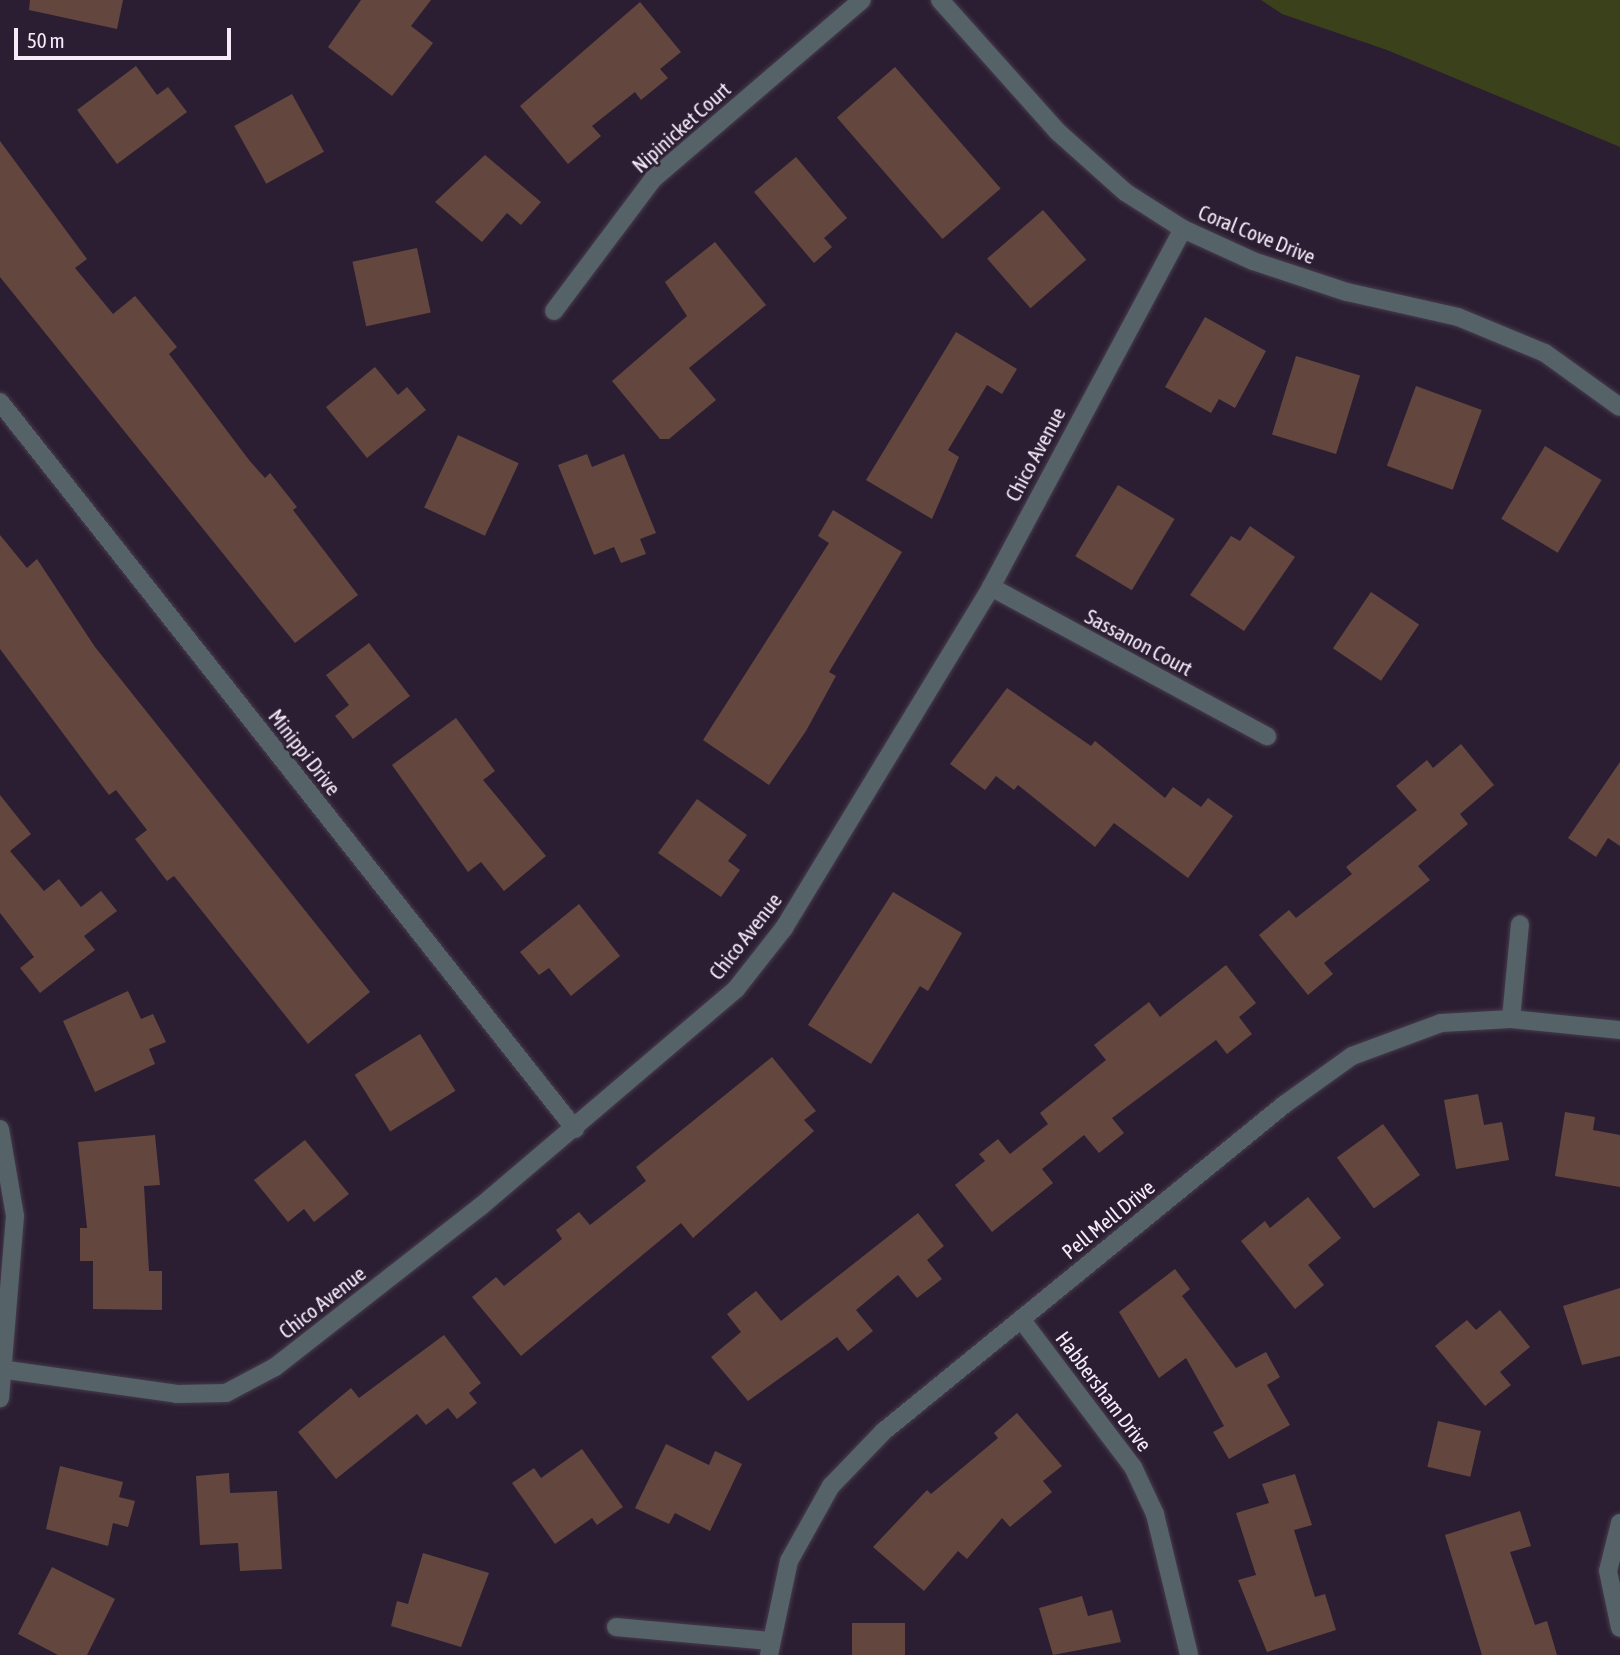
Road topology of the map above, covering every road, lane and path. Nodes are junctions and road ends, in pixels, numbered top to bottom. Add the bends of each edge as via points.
1 (862, 0) edge
2 (940, 0) edge
3 (1183, 229) junction
4 (554, 311) dead end
5 (0, 402) edge
6 (1620, 407) edge
7 (991, 587) junction
8 (1267, 736) dead end
9 (1520, 924) dead end
10 (1511, 1019) junction
11 (1620, 1030) edge
12 (0, 1129) edge
13 (575, 1129) junction
14 (1021, 1319) junction
15 (7, 1370) junction
16 (0, 1398) edge
17 (1620, 1523) edge
18 (616, 1627) dead end
19 (1620, 1628) edge
20 (769, 1648) edge
21 (1189, 1655) edge

1 - 4 street, Nipinicket Court via 653,179
2 - 3 street, Coral Cove Drive via 1058,132 1125,192
3 - 6 street, Coral Cove Drive via 1335,289 1495,332 1545,353
3 - 7 street, Chico Avenue
5 - 13 street, Minippi Drive
7 - 8 street, Sassanon Court
7 - 13 street, Chico Avenue via 784,928 736,989
9 - 10 street
10 - 11 street, Pell Mell Drive
10 - 14 street, Pell Mell Drive via 1441,1023 1352,1056
12 - 15 street via 15,1216
13 - 15 street, Chico Avenue via 275,1367 226,1392 177,1394
14 - 20 street, Pell Mell Drive via 884,1431 831,1486 789,1561
14 - 21 street, Habbersham Drive via 1133,1467 1155,1514
15 - 16 street
17 - 19 street via 1608,1571
18 - 20 street

